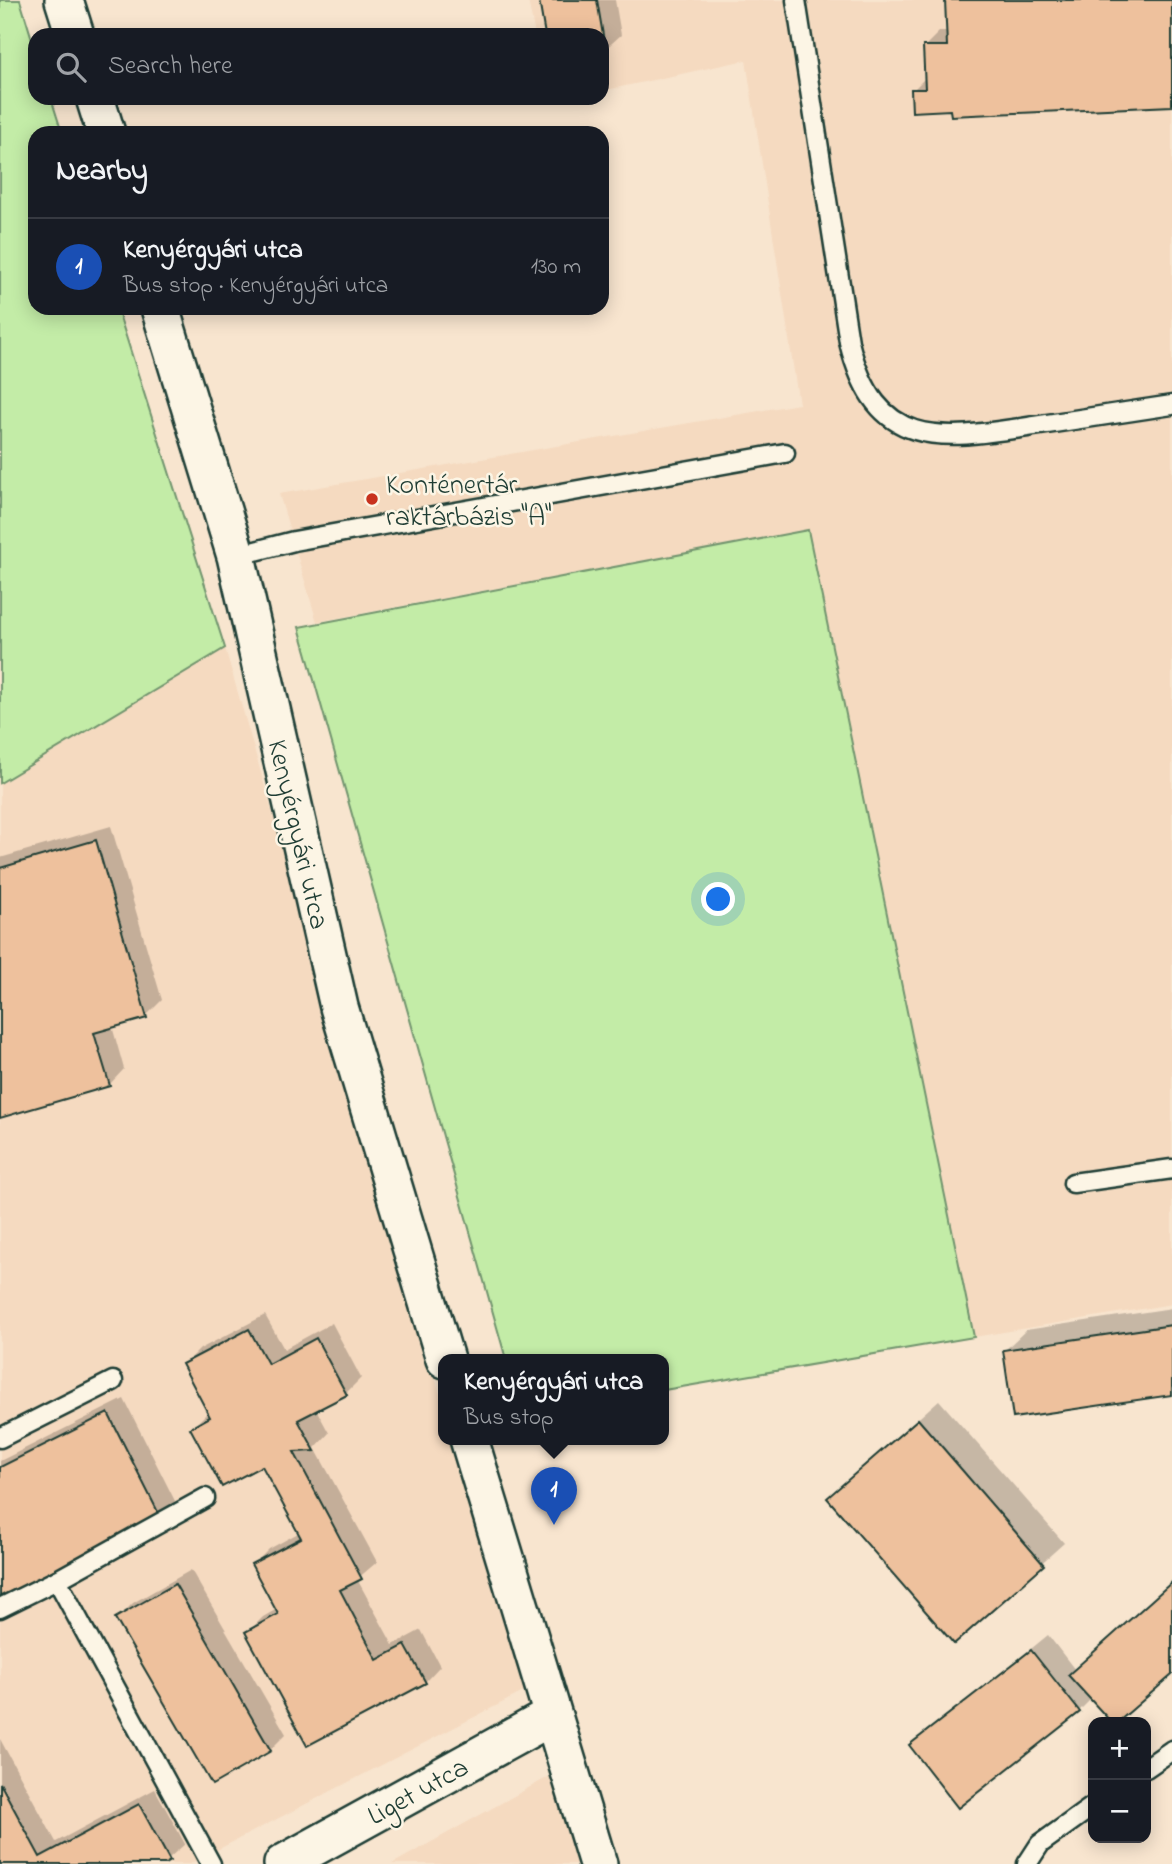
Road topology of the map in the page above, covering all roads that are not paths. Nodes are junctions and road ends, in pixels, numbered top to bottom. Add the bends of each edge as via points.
1 (64, 0) edge
2 (796, 0) edge
3 (73, 28) edge
4 (97, 105) edge
5 (104, 126) edge
6 (162, 315) edge
7 (1172, 405) edge
8 (785, 453) dead end
9 (236, 555) junction
10 (1172, 1169) edge
11 (1073, 1183) dead end
12 (443, 1354) edge
13 (113, 1381) dead end
14 (0, 1438) edge
15 (471, 1445) edge
16 (205, 1498) dead end
17 (57, 1580) junction
18 (0, 1608) edge
19 (552, 1716) junction
20 (1172, 1750) edge
21 (1151, 1765) edge
22 (1088, 1810) edge
23 (211, 1864) edge
24 (283, 1864) edge
25 (598, 1864) edge
26 (1027, 1864) edge

1 - 3 street
2 - 7 lane via 849,342 858,376 871,399 886,415 931,436 968,436
4 - 5 street
6 - 9 street, Kenyérgyári utca
8 - 9 lane
9 - 12 street, Kenyérgyári utca via 339,1007
10 - 11 lane
13 - 14 lane
15 - 19 street
16 - 17 lane
17 - 18 lane
17 - 23 lane
19 - 24 street, Liget utca
19 - 25 street
20 - 21 lane
22 - 26 lane via 1040,1844

